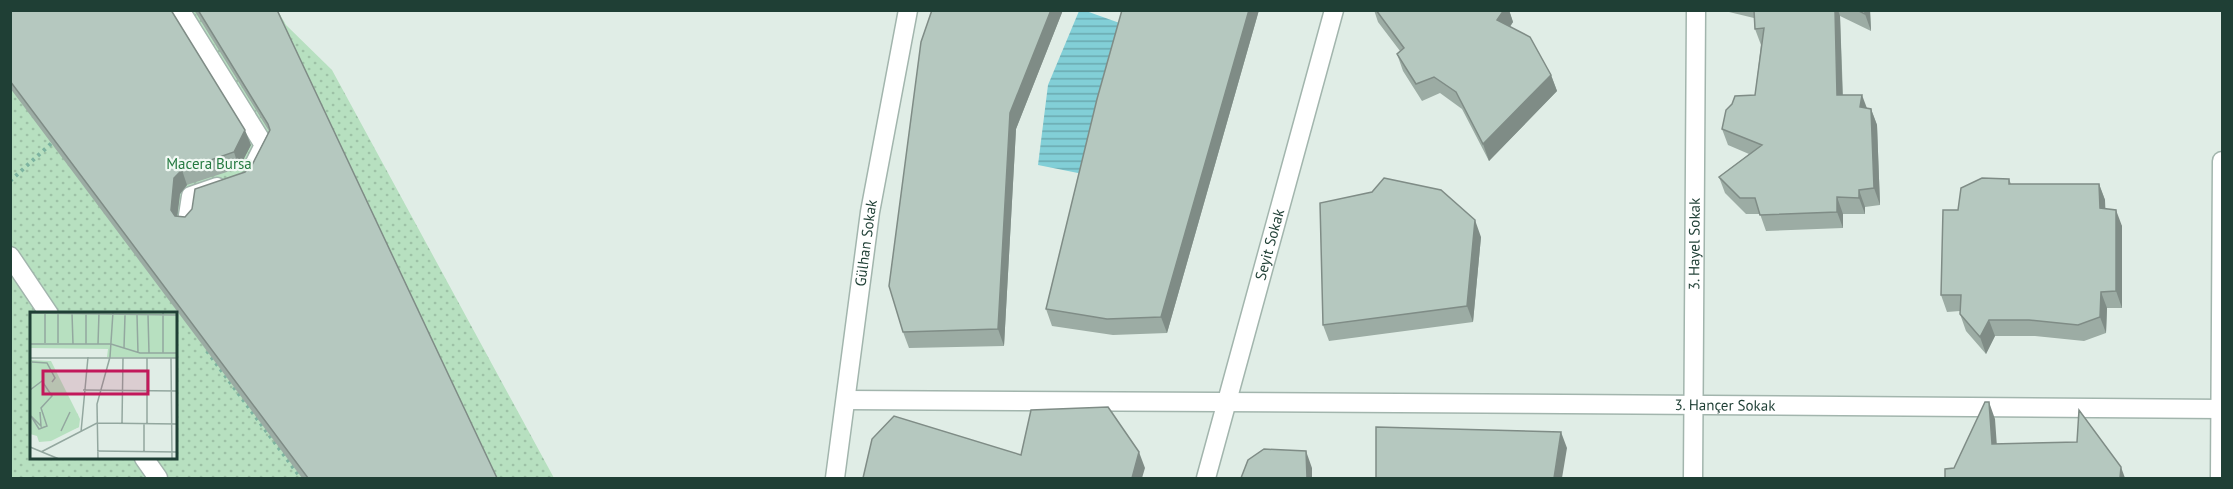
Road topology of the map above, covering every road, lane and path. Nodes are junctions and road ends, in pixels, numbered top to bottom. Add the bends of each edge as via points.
1 (180, 10) edge
2 (908, 10) edge
3 (1334, 10) edge
4 (1696, 10) edge
5 (49, 130) edge
6 (63, 133) edge
7 (56, 139) junction
8 (2223, 161) edge
9 (10, 181) edge
10 (187, 222) edge
11 (10, 256) edge
12 (47, 312) edge
13 (204, 346) edge
14 (846, 400) junction
15 (1226, 400) junction
16 (1693, 406) junction
17 (2222, 409) edge
18 (145, 459) edge
19 (158, 478) edge
20 (301, 478) edge
21 (835, 478) edge
22 (1206, 478) edge
23 (1693, 478) edge
24 (2220, 478) edge

1 - 10 street via 264,146 242,179 191,196
2 - 14 street, Gülhan Sokak via 870,212
3 - 15 street, Seyit Sokak
4 - 16 street, 3. Hayel Sokak
5 - 7 path
6 - 7 path
7 - 9 path
8 - 17 street
11 - 12 street
13 - 20 path
14 - 15 street, 3. Hançer Sokak
14 - 21 street, Gülhan Sokak
15 - 16 street, 3. Hançer Sokak
15 - 22 street, Seyit Sokak
16 - 17 street, 3. Hançer Sokak
16 - 23 street, 3. Hayel Sokak
17 - 24 street
18 - 19 street

